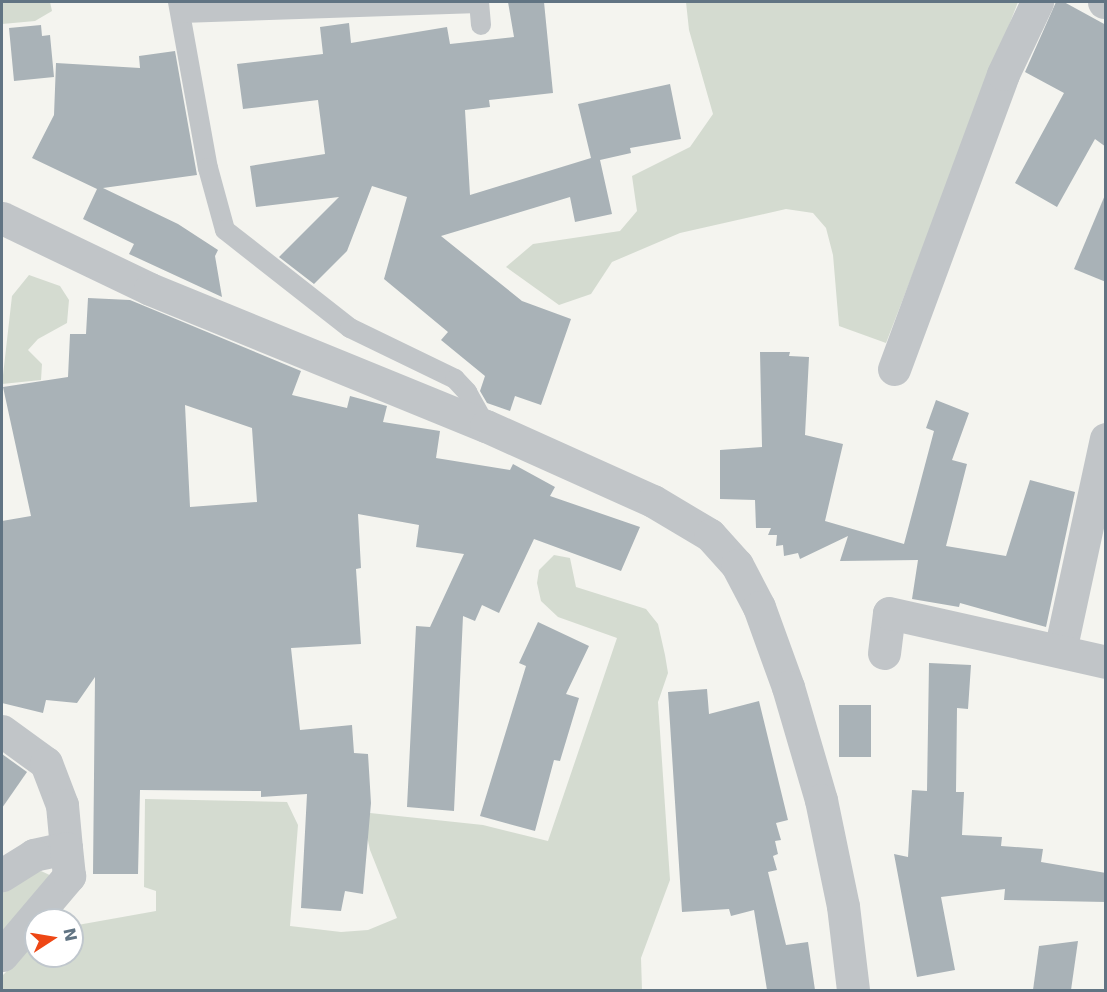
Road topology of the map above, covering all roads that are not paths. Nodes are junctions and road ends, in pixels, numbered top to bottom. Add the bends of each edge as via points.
1 (479, 2) edge
2 (1037, 2) edge
3 (180, 7) edge
4 (481, 25) dead end
5 (2, 218) edge
6 (894, 369) dead end
7 (486, 426) junction
8 (1106, 439) edge
9 (1060, 651) junction
10 (884, 653) dead end
11 (1106, 662) edge
12 (2, 731) edge
13 (66, 848) junction
14 (2, 875) edge
15 (2, 956) edge
16 (853, 990) edge

1 - 3 lane
1 - 4 lane
2 - 6 street via 1003,74
3 - 7 lane via 208,168 225,230 350,328 455,379
5 - 7 street via 150,289
7 - 16 street via 653,501 710,535 737,565 759,607 788,687 821,800 843,906
8 - 9 street
9 - 10 street via 889,613
9 - 11 street
12 - 13 street via 46,763 62,805
13 - 14 street via 34,855
13 - 15 street via 69,876

